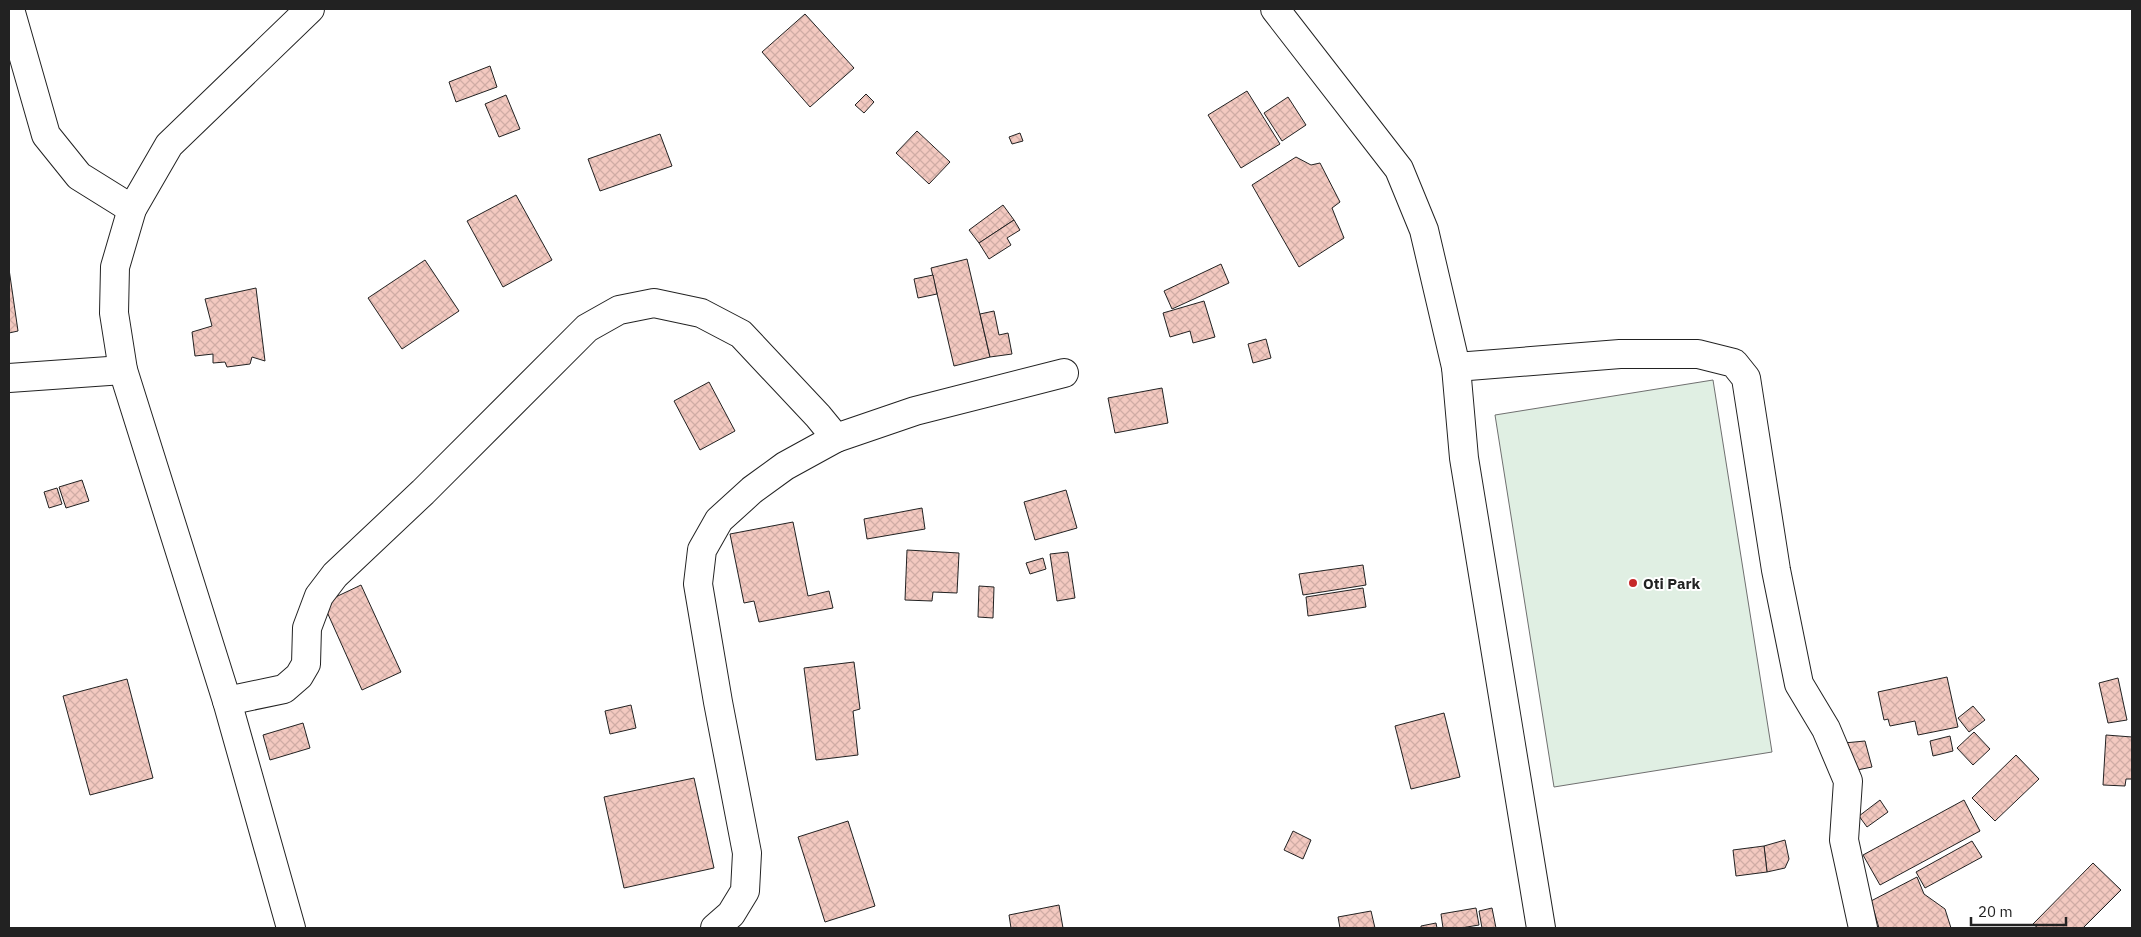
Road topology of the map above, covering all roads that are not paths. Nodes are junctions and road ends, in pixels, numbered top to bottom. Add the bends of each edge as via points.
1 (10, 9) edge
2 (310, 9) edge
3 (1275, 9) edge
4 (132, 209) junction
5 (1456, 367) junction
6 (123, 370) junction
7 (1064, 373) dead end
8 (9, 378) edge
9 (836, 438) junction
10 (227, 701) junction
11 (291, 928) edge
12 (715, 928) edge
13 (1541, 928) edge
14 (1863, 928) edge

1 - 4 street via 46,135 78,176
2 - 4 street via 169,145
3 - 5 street via 1399,169 1424,230
4 - 6 street via 115,267 114,313
5 - 13 street via 1464,458
5 - 14 street via 1620,354 1698,354 1734,363 1746,378 1776,570 1800,684 1826,729 1848,781 1844,840
6 - 8 street
6 - 10 street
7 - 9 street via 915,411
9 - 10 street via 741,334 701,312 654,303 620,310 587,328 335,575 319,596 307,628 306,664 299,676 284,689
9 - 12 street via 785,466 752,490 718,520 702,550 698,584 747,853 744,891 731,914
10 - 11 street

